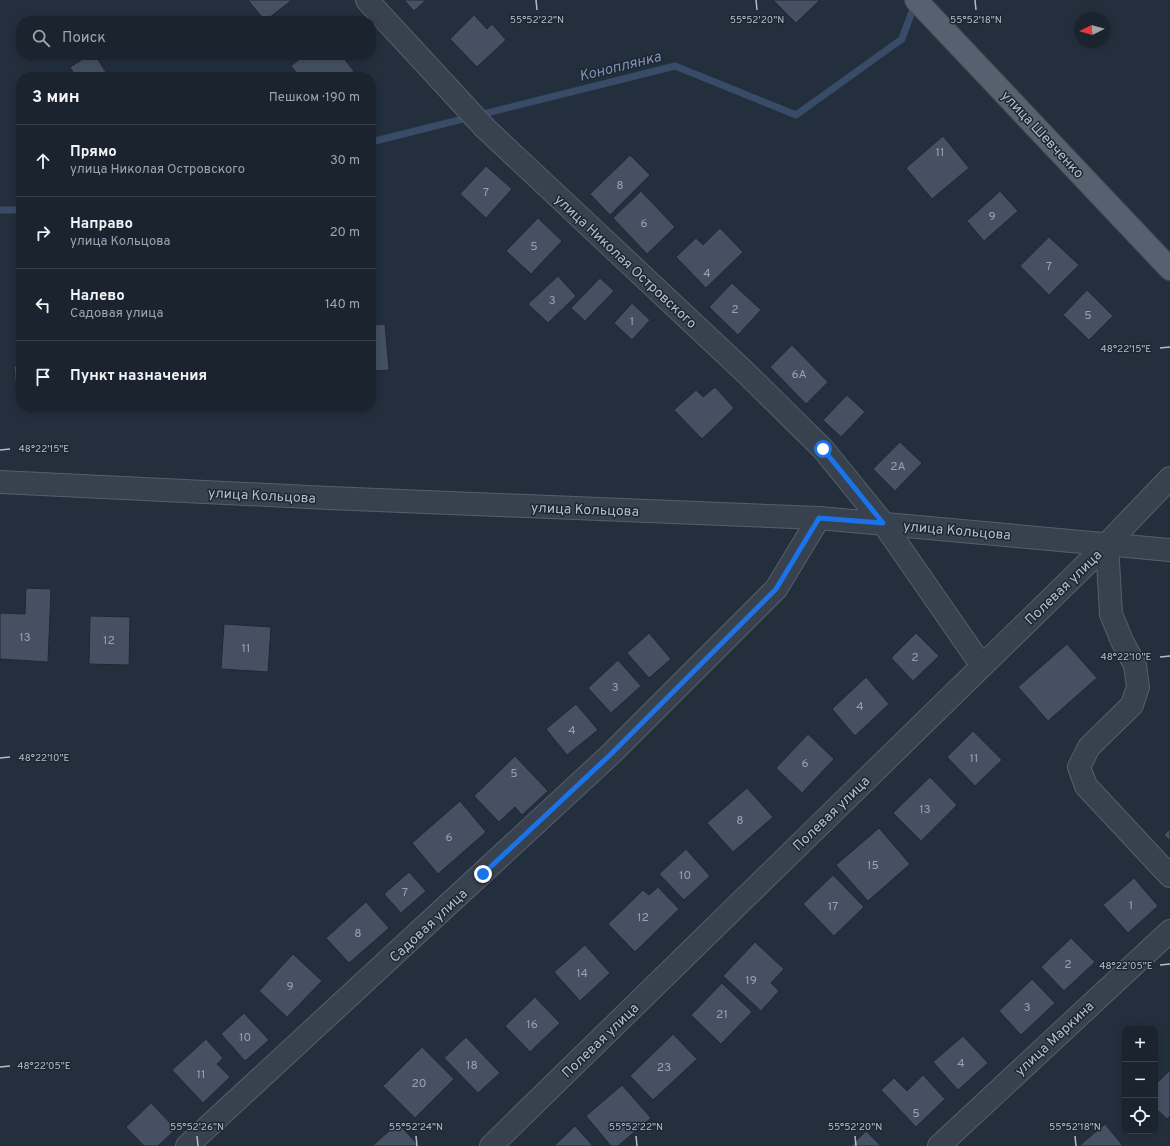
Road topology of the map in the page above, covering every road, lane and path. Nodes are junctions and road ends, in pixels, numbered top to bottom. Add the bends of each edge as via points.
1 (367, 0) edge
2 (916, 0) edge
3 (1170, 269) edge
4 (1170, 478) edge
5 (0, 482) edge
6 (819, 518) junction
7 (883, 523) junction
8 (1107, 544) junction
9 (1170, 550) edge
10 (982, 666) junction
11 (1170, 876) edge
12 (1170, 930) edge
13 (187, 1146) edge
14 (491, 1146) edge
15 (939, 1146) edge

1 - 7 street, улица Николая Островского via 486,128 823,449
2 - 3 main road, улица Шевченко
4 - 8 street, Полевая улица
5 - 6 street, улица Кольцова
6 - 7 street, улица Кольцова
6 - 13 street, Садовая улица via 776,589 611,754
7 - 8 street, улица Кольцова
7 - 10 street, улица Николая Островского
8 - 9 street, улица Кольцова
8 - 10 street, Полевая улица
8 - 11 street via 1112,614 1134,665 1138,687 1132,705 1089,748 1079,767 1086,786
10 - 14 street, Полевая улица
12 - 15 street, улица Маркина

